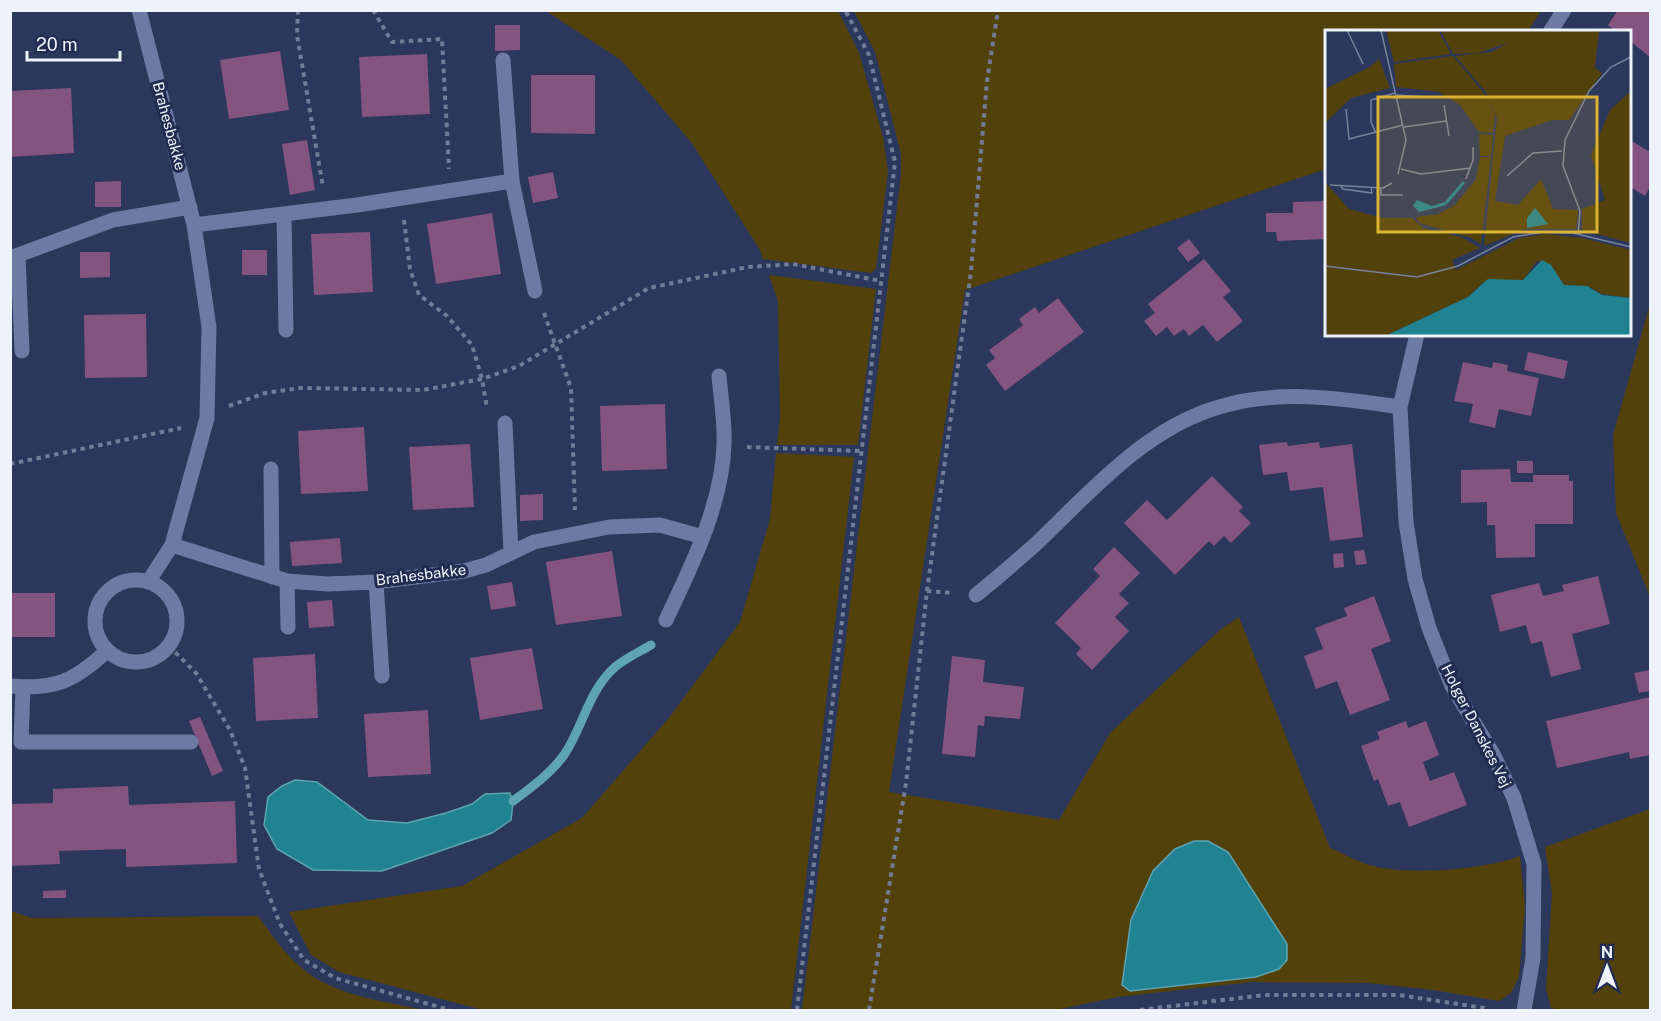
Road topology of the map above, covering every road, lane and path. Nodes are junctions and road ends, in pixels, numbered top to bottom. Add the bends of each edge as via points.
1 (139, 10) edge
2 (298, 10) edge
3 (373, 10) edge
4 (845, 10) edge
5 (998, 10) edge
6 (1564, 10) edge
7 (1551, 30) edge
8 (503, 60) dead end
9 (512, 181) junction
10 (450, 190) junction
11 (401, 199) junction
12 (190, 207) junction
13 (327, 209) junction
14 (284, 214) junction
15 (194, 225) junction
16 (14, 257) edge
17 (880, 281) junction
18 (535, 291) joint
19 (286, 330) dead end
20 (1418, 336) edge
21 (556, 343) junction
22 (22, 351) dead end
23 (719, 376) dead end
24 (482, 380) junction
25 (1400, 407) junction
26 (207, 418) junction
27 (505, 423) joint
28 (724, 446) junction
29 (860, 451) junction
30 (10, 464) edge
31 (271, 469) dead end
32 (576, 532) junction
33 (703, 537) junction
34 (172, 545) junction
35 (511, 553) junction
36 (279, 579) junction
37 (148, 582) junction
38 (376, 582) junction
39 (976, 595) dead end
40 (666, 620) dead end
41 (288, 627) dead end
42 (169, 646) junction
43 (107, 651) junction
44 (382, 676) dead end
45 (16, 686) edge
46 (190, 742) dead end
47 (450, 1011) edge
48 (797, 1011) edge
49 (869, 1011) edge
50 (1140, 1011) edge
51 (1488, 1011) edge
52 (1524, 1011) edge

1 - 12 street, Brahesbakke
2 - 13 path via 297,34
3 - 10 path via 392,42 442,39
4 - 17 path via 870,55 895,162
5 - 49 path via 987,81 971,271 927,591 906,783
6 - 7 street
8 - 9 street
9 - 10 street
9 - 18 street
10 - 11 street
11 - 13 street
11 - 24 path via 410,269 419,295 447,316 472,345
12 - 15 street, Brahesbakke
12 - 16 street via 113,220
13 - 14 street
14 - 15 street
14 - 19 street
15 - 26 street, Brahesbakke via 209,327
16 - 22 street
17 - 21 path via 793,264 748,267 649,288
17 - 29 path
18 - 21 path
20 - 25 street, Holger Danskes Vej
21 - 24 path via 519,366
21 - 32 path via 571,388
23 - 28 street
24 - 26 path via 423,390 302,388 265,393
24 - 27 path via 489,420
25 - 39 street via 1305,396 1269,398 1219,407 1176,425 1141,448
25 - 52 street, Holger Danskes Vej via 1406,522 1415,579 1429,628 1452,686 1514,798 1534,864 1533,958
26 - 30 path via 181,428
26 - 34 street, Brahesbakke
27 - 35 street
28 - 29 path
28 - 33 street via 720,479
29 - 48 path
31 - 36 street
32 - 33 street, Brahesbakke via 660,525
32 - 35 street, Brahesbakke via 534,542
33 - 40 street
34 - 36 street, Brahesbakke
34 - 37 street, Brahesbakke
35 - 38 street, Brahesbakke via 464,571
36 - 38 street, Brahesbakke via 328,584
36 - 41 street
37 - 42 street via 172,602 177,617 176,632
37 - 43 street via 133,580 118,585 105,594 97,607 95,622
38 - 44 street
42 - 43 street via 146,661 132,662
42 - 47 path via 196,673 230,729 245,768 259,869 280,924 304,960 335,978
43 - 45 street via 85,672 63,682 40,687
45 - 46 street via 21,742
50 - 51 path via 1264,995 1399,995

